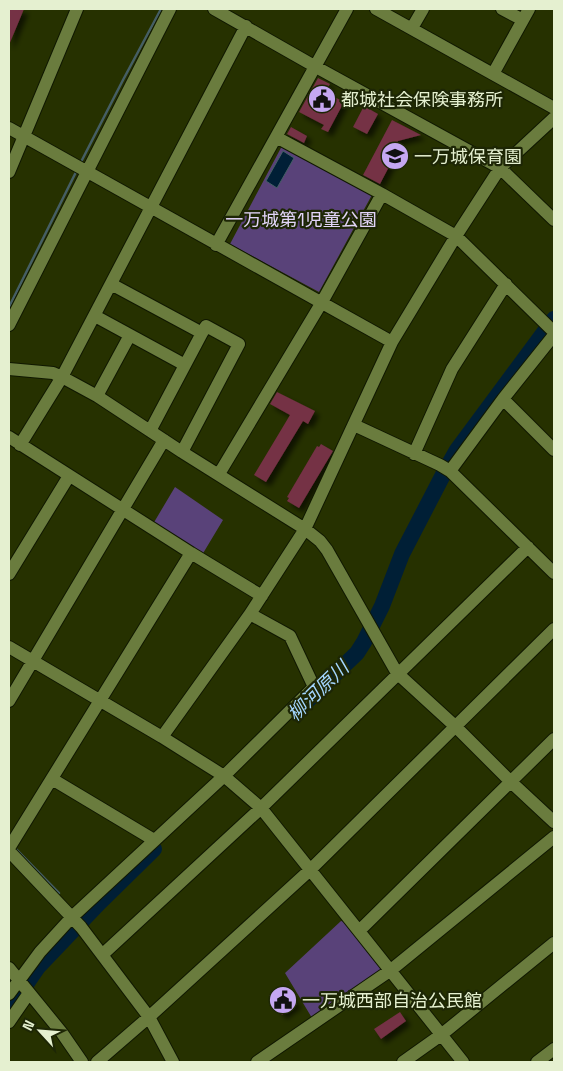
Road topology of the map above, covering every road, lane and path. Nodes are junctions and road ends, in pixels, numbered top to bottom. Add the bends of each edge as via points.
1 (78, 9) edge
2 (170, 9) edge
3 (214, 9) edge
4 (347, 9) edge
5 (376, 9) edge
6 (423, 9) edge
7 (502, 9) edge
8 (526, 14) edge
9 (246, 26) junction
10 (412, 28) junction
11 (316, 67) junction
12 (493, 74) junction
13 (554, 108) edge
14 (554, 118) edge
15 (9, 128) edge
16 (24, 137) junction
17 (276, 137) junction
18 (500, 168) junction
19 (9, 172) edge
20 (87, 172) junction
21 (382, 194) junction
22 (151, 206) junction
23 (554, 220) edge
24 (456, 236) junction
25 (216, 244) junction
26 (111, 284) junction
27 (506, 284) junction
28 (322, 302) junction
29 (95, 316) junction
30 (9, 325) edge
31 (202, 333) junction
32 (554, 334) edge
33 (130, 335) junction
34 (392, 342) junction
35 (185, 365) junction
36 (9, 370) edge
37 (62, 377) junction
38 (97, 396) junction
39 (503, 399) junction
40 (354, 425) junction
41 (150, 431) junction
42 (9, 437) edge
43 (164, 440) junction
44 (20, 445) junction
45 (554, 450) edge
46 (182, 452) junction
47 (414, 454) junction
48 (445, 468) junction
49 (219, 474) junction
50 (69, 476) junction
51 (123, 510) junction
52 (305, 529) junction
53 (528, 547) junction
54 (191, 553) junction
55 (554, 573) edge
56 (9, 574) edge
57 (262, 596) junction
58 (250, 614) junction
59 (554, 628) edge
60 (9, 647) edge
61 (33, 661) junction
62 (397, 673) junction
63 (9, 701) edge
64 (100, 701) junction
65 (456, 727) junction
66 (162, 738) junction
67 (554, 739) edge
68 (228, 779) junction
69 (52, 780) junction
70 (511, 782) junction
71 (261, 808) junction
72 (554, 822) edge
73 (554, 837) edge
74 (154, 840) junction
75 (10, 847) edge
76 (310, 870) junction
77 (72, 917) junction
78 (359, 931) junction
79 (554, 943) edge
80 (102, 955) junction
81 (9, 968) edge
82 (391, 970) junction
83 (19, 979) junction
84 (29, 993) junction
85 (9, 994) edge
86 (149, 1017) junction
87 (9, 1022) edge
88 (441, 1035) junction
89 (554, 1049) edge
90 (82, 1062) edge
91 (97, 1062) edge
92 (173, 1062) edge
93 (257, 1062) edge
94 (403, 1062) edge
95 (463, 1062) edge
96 (537, 1062) edge

1 - 16 street
2 - 20 street
3 - 9 street
4 - 11 street
5 - 10 street
6 - 10 street
7 - 8 street
8 - 12 street
9 - 11 street
9 - 22 street
10 - 12 street
11 - 17 street
11 - 18 street
12 - 13 street
14 - 18 street
15 - 16 street
16 - 19 street
16 - 20 street
17 - 21 street
17 - 25 street
18 - 23 street
18 - 24 street
20 - 22 street
20 - 30 street
21 - 24 street
21 - 28 street
22 - 25 street
22 - 26 street
24 - 27 street
24 - 34 street
25 - 28 street
26 - 29 street
26 - 31 street
27 - 32 street
27 - 47 street via 452,369
28 - 34 street
28 - 49 street
29 - 33 street
29 - 37 street
31 - 35 street
31 - 46 street via 206,326 240,344
32 - 39 street
33 - 35 street
33 - 38 street
34 - 40 street
35 - 41 street
36 - 37 street via 53,373
37 - 38 street
37 - 44 street
38 - 41 street
39 - 45 street
39 - 48 street
40 - 47 street
40 - 52 street
41 - 43 street
42 - 44 street
43 - 46 street
43 - 51 street
44 - 50 street
46 - 49 street
47 - 48 street
48 - 53 street
49 - 52 street
50 - 51 street
50 - 56 street
51 - 54 street
51 - 61 street
52 - 57 street
52 - 62 street via 327,550
53 - 55 street
53 - 62 street
54 - 57 street
54 - 64 street
57 - 58 street
58 - 66 street
58 - 68 street via 290,636 314,687
59 - 65 street
60 - 61 street
61 - 63 street
61 - 64 street
62 - 65 street
62 - 71 street
64 - 66 street
64 - 69 street
65 - 70 street
65 - 76 street
66 - 68 street
67 - 70 street
68 - 71 street
68 - 74 street
69 - 74 street
69 - 75 street
70 - 72 street
70 - 78 street
71 - 76 street
71 - 80 street
73 - 82 street
74 - 77 street
75 - 77 street
76 - 78 street
76 - 86 street
77 - 80 street
77 - 83 street
78 - 82 street
79 - 88 street
80 - 86 street
81 - 83 street
82 - 88 street
82 - 93 street
83 - 84 street
83 - 85 street
84 - 87 street
84 - 90 street
86 - 91 street
86 - 92 street
88 - 94 street
88 - 95 street
89 - 96 street

